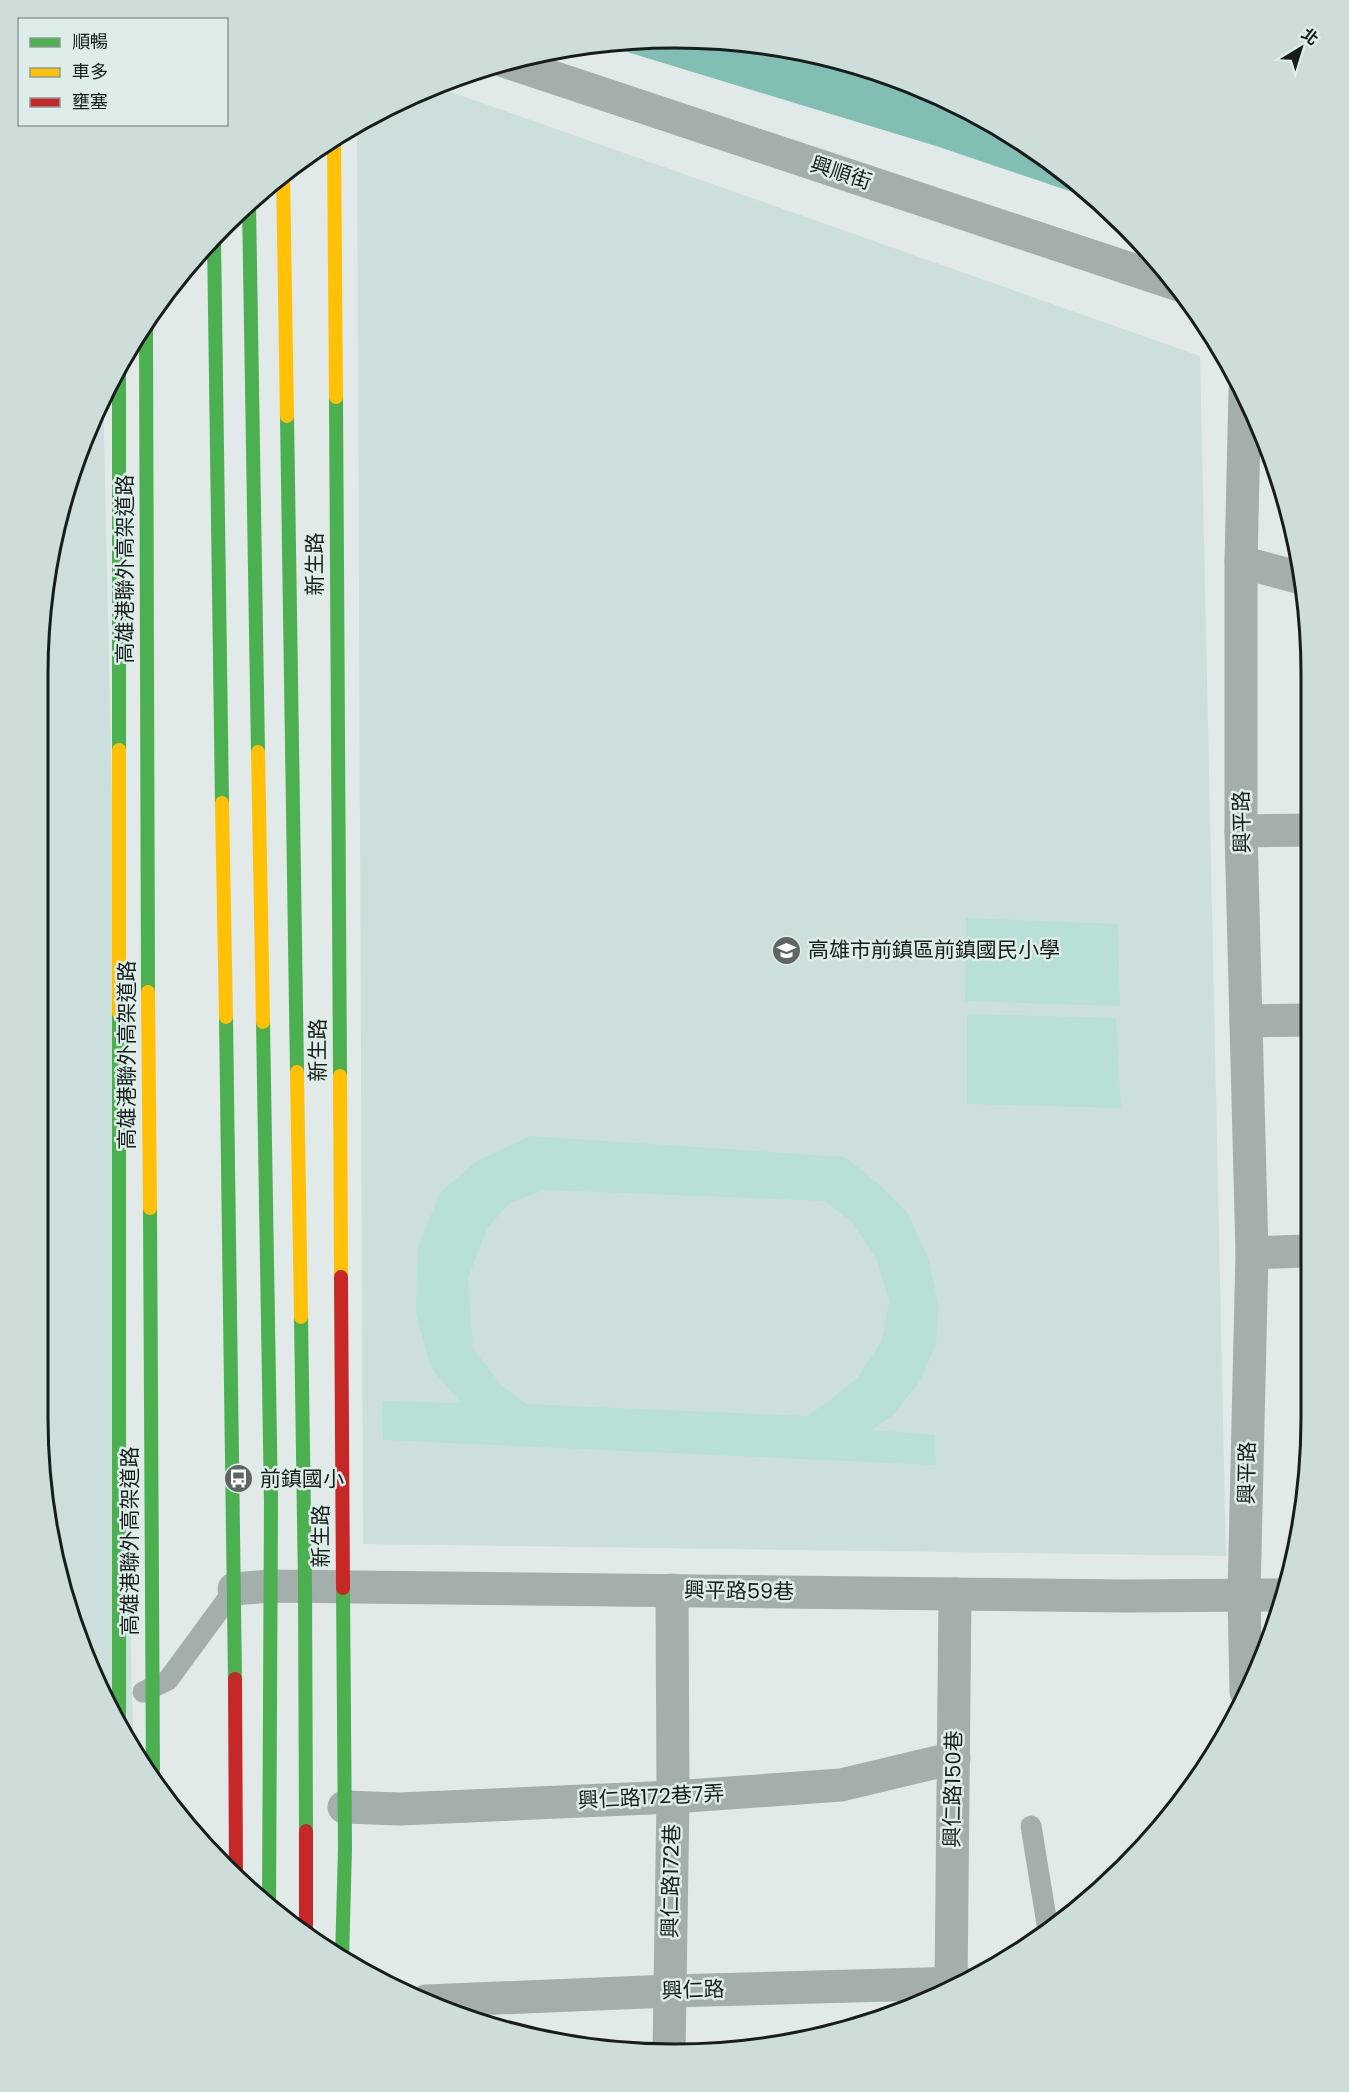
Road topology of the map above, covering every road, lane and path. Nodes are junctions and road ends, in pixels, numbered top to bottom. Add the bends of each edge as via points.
1 (522, 67) edge
2 (334, 149) edge
3 (283, 185) edge
4 (249, 214) edge
5 (214, 249) edge
6 (1161, 279) edge
7 (146, 339) edge
8 (119, 386) edge
9 (1244, 416) edge
10 (1241, 562) junction
11 (1293, 576) edge
12 (1241, 831) junction
13 (1301, 831) edge
14 (1301, 1020) edge
15 (1246, 1021) junction
16 (1301, 1251) edge
17 (1252, 1253) junction
18 (270, 1586) junction
19 (305, 1586) junction
20 (342, 1587) junction
21 (234, 1589) junction
22 (672, 1590) junction
23 (955, 1594) junction
24 (1244, 1594) junction
25 (1275, 1595) edge
26 (1246, 1673) edge
27 (117, 1703) edge
28 (119, 1706) edge
29 (954, 1758) junction
30 (153, 1764) edge
31 (672, 1797) junction
32 (344, 1807) junction
33 (1031, 1826) dead end
34 (236, 1866) edge
35 (269, 1896) edge
36 (1047, 1922) edge
37 (306, 1924) edge
38 (342, 1948) edge
39 (954, 1978) edge
40 (938, 1985) edge
41 (670, 1991) junction
42 (456, 2004) edge
43 (669, 2044) edge

1 - 6 street, 興順街
2 - 20 main road, 新生路
3 - 19 main road, 新生路
4 - 18 main road
5 - 21 main road
7 - 30 main road, 高雄港聯外高架道路, bridge
8 - 28 main road, 高雄港聯外高架道路, bridge
9 - 10 street, 興平路
10 - 11 street
10 - 12 street, 興平路
12 - 13 street
12 - 15 street, 興平路
14 - 15 street
15 - 17 street, 興平路
16 - 17 street
17 - 24 street, 興平路
18 - 19 street, 興平路59巷
18 - 21 street, 興平路59巷
18 - 35 main road
19 - 20 street, 興平路59巷
19 - 37 main road, 新生路
20 - 22 street, 興平路59巷
20 - 32 main road, 新生路
21 - 27 lane via 168,1680
21 - 34 main road
22 - 23 street, 興平路59巷
22 - 31 street, 興仁路172巷
23 - 24 street, 興平路59巷
23 - 29 street, 興仁路150巷
24 - 25 street, 興平路59巷
24 - 26 street, 興平路
29 - 31 street, 興仁路172巷7弄 via 841,1785
29 - 39 street, 興仁路150巷
31 - 32 street, 興仁路172巷7弄 via 400,1809
31 - 41 street, 興仁路172巷
32 - 38 main road, 新生路
33 - 36 lane
40 - 41 street, 興仁路
41 - 42 street, 興仁路
41 - 43 street, 興仁路172巷

